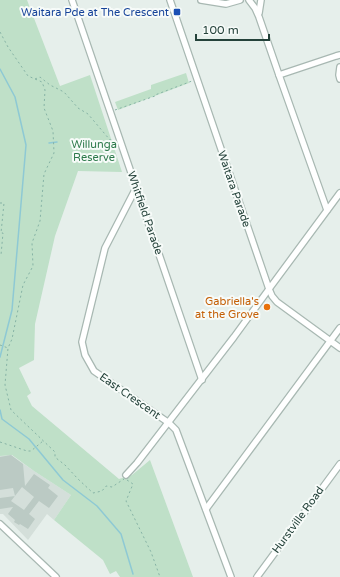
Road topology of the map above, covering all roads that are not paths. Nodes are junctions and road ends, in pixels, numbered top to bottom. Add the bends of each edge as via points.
1 (72, 0) edge
2 (170, 0) edge
3 (201, 0) edge
4 (240, 0) edge
5 (249, 0) edge
6 (261, 0) edge
7 (259, 17) junction
8 (340, 55) edge
9 (340, 66) edge
10 (279, 76) junction
11 (340, 79) edge
12 (136, 188) junction
13 (340, 192) edge
14 (327, 210) junction
15 (269, 289) junction
16 (340, 328) edge
17 (330, 341) junction
18 (340, 348) edge
19 (202, 380) junction
20 (169, 423) junction
21 (340, 464) edge
22 (126, 475) dead end
23 (206, 509) junction
24 (0, 524) edge
25 (56, 577) edge
26 (231, 577) edge
27 (257, 577) edge

1 - 12 street, Whitfield Parade
2 - 15 street, Waitara Parade
3 - 4 street via 226,4
5 - 7 street
6 - 7 street
7 - 10 street
8 - 10 street
9 - 11 street
10 - 14 street
12 - 19 street, Whitfield Parade
12 - 20 street, East Crescent via 105,248 82,342 85,355 94,371
13 - 14 street
14 - 15 street
15 - 17 street, Waitara Parade via 277,302
15 - 19 street
16 - 17 street
17 - 18 street, Waitara Parade
17 - 23 street
19 - 20 street
20 - 22 street
20 - 23 street, East Crescent via 176,430
21 - 27 street, Hurstville Road
23 - 26 street, East Crescent
24 - 25 street

